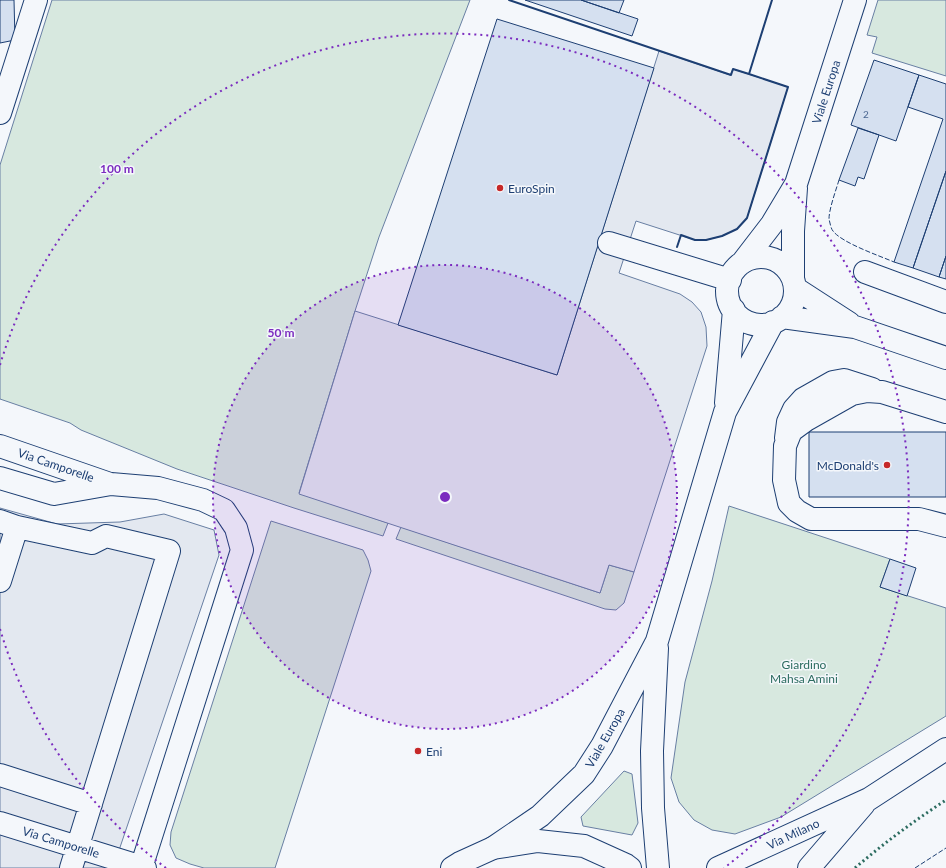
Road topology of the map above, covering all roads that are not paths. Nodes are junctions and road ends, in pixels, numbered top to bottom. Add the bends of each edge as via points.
1 (36, 0) edge
2 (855, 0) edge
3 (0, 113) edge
4 (796, 184) junction
5 (610, 243) dead end
6 (736, 271) junction
7 (865, 272) dead end
8 (794, 283) junction
9 (946, 302) edge
10 (734, 310) junction
11 (778, 320) junction
12 (855, 327) junction
13 (946, 358) edge
14 (725, 412) junction
15 (946, 412) edge
16 (0, 446) edge
17 (0, 478) edge
18 (111, 484) junction
19 (9, 524) edge
20 (946, 526) edge
21 (0, 582) edge
22 (657, 641) junction
23 (946, 749) edge
24 (0, 775) edge
25 (869, 799) junction
26 (91, 804) junction
27 (0, 823) edge
28 (78, 847) junction
29 (493, 848) junction
30 (71, 868) edge
31 (142, 868) edge
32 (452, 868) edge
33 (630, 868) edge
34 (658, 868) edge
35 (718, 868) edge
36 (809, 868) edge

1 - 3 street
2 - 4 street, Viale Europa
4 - 6 street, Viale Europa via 772,224
4 - 8 street, Viale Europa via 793,231
5 - 6 street
6 - 8 street via 751,258 769,258 787,268
6 - 10 street via 728,290 729,301
7 - 9 street
8 - 11 street via 794,299 790,308
8 - 12 street
10 - 11 street via 741,318 751,322 762,324
10 - 14 street, Viale Europa
11 - 12 street
11 - 14 street, Viale Europa
12 - 13 street
14 - 22 street, Viale Europa
15 - 20 street via 882,392 852,394 806,420 792,431 785,446 784,480 789,504 811,519 920,519
16 - 18 street, Via Camporelle
17 - 18 street, Via Camporelle via 54,494
18 - 31 street, Via Camporelle via 158,488 203,500 224,510 236,528 242,550
19 - 21 street
19 - 26 street via 92,543 106,536 170,551
22 - 29 street, Viale Europa via 602,746 584,774 540,816
22 - 34 street, Viale Europa via 652,751
23 - 25 street, Via Milano
24 - 26 street
25 - 35 street, Via Milano
25 - 36 street, Via Milano
26 - 28 street
27 - 28 street, Via Camporelle
28 - 30 street
28 - 31 street, Via Camporelle
29 - 32 street
29 - 33 street via 538,841 584,846

